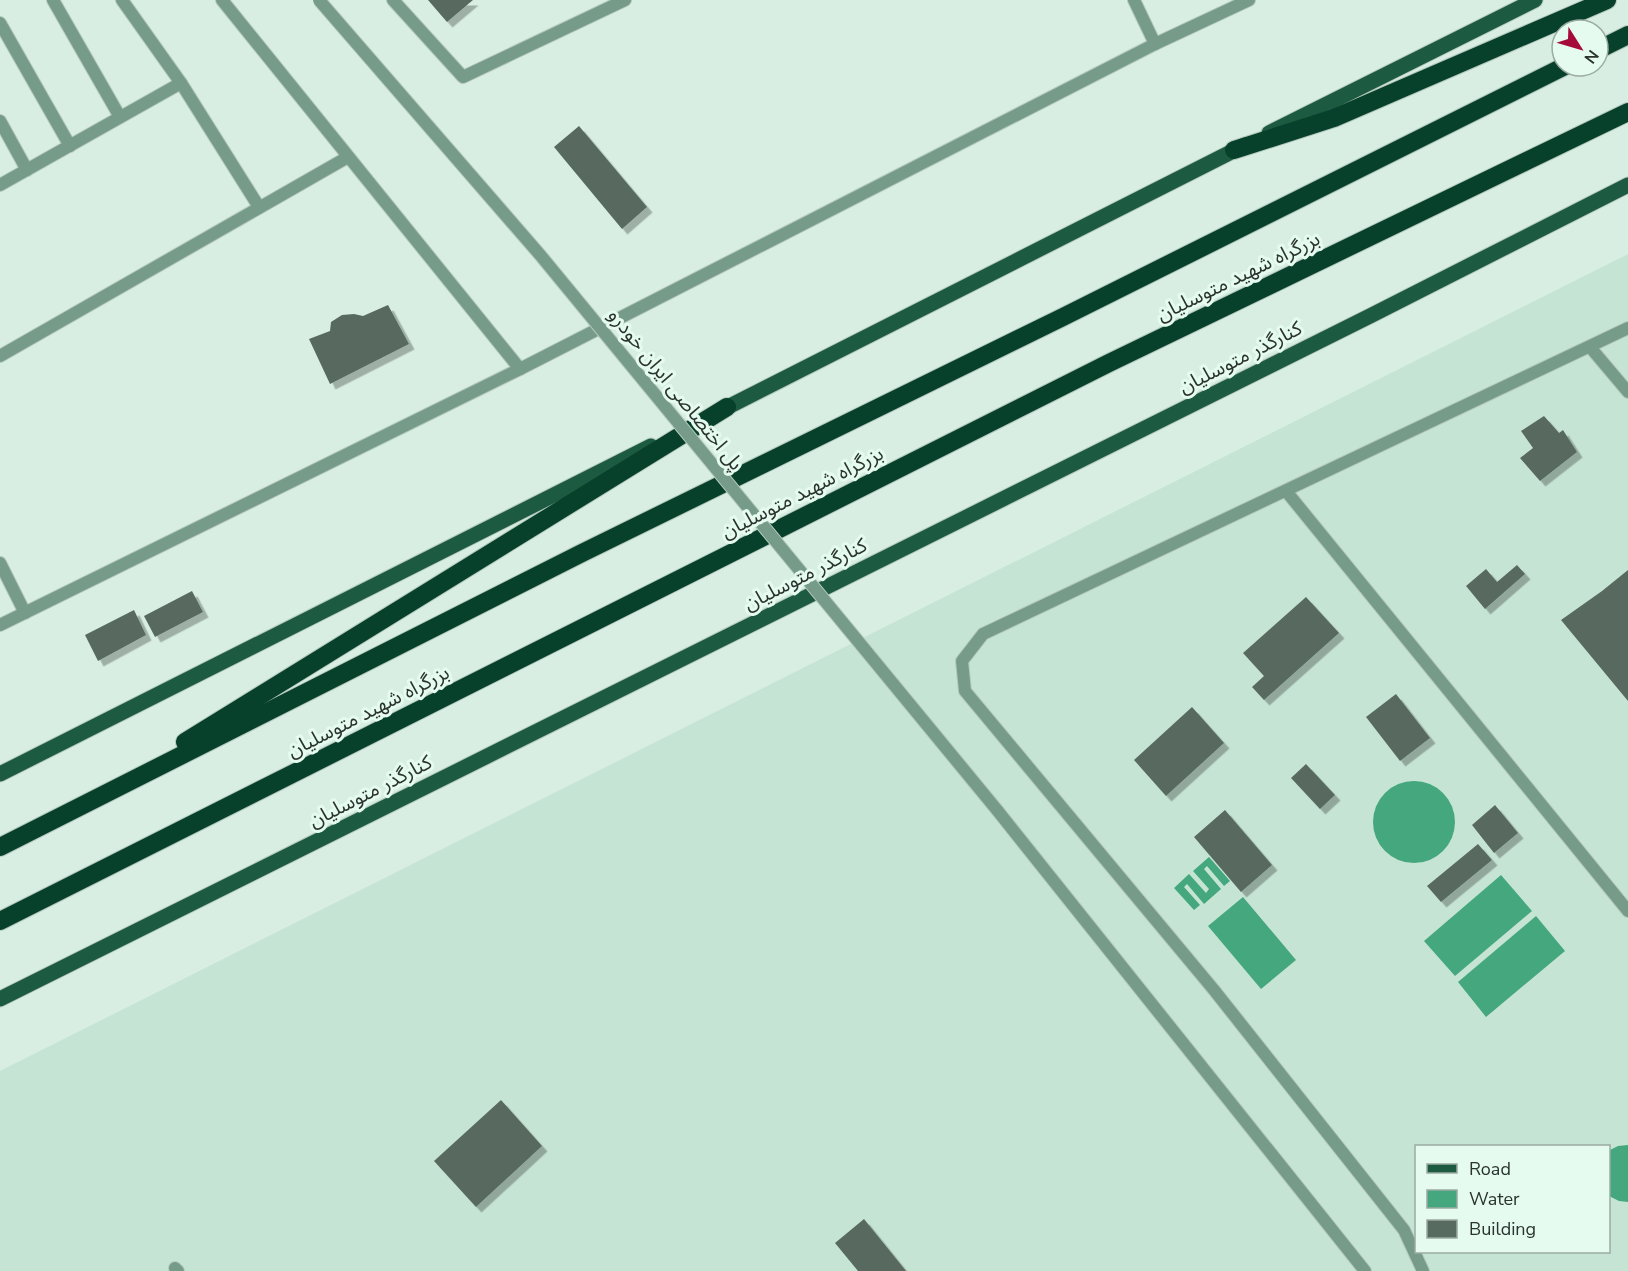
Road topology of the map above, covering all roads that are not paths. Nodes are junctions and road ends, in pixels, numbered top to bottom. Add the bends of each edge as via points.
1 (52, 0) edge
2 (122, 0) edge
3 (222, 0) edge
4 (319, 0) edge
5 (393, 0) edge
6 (625, 0) edge
7 (1134, 0) edge
8 (1249, 0) edge
9 (1534, 0) edge
10 (1607, 0) edge
11 (0, 23) edge
12 (1628, 35) edge
13 (1610, 44) edge
14 (1155, 45) junction
15 (1550, 73) edge
16 (181, 83) junction
17 (1628, 112) edge
18 (120, 117) junction
19 (0, 121) edge
20 (1628, 123) edge
21 (70, 146) junction
22 (1234, 150) junction
23 (348, 157) junction
24 (1516, 167) junction
25 (27, 170) junction
26 (0, 185) edge
27 (1628, 185) edge
28 (259, 207) junction
29 (1628, 328) edge
30 (1590, 347) junction
31 (0, 356) edge
32 (519, 369) junction
33 (1628, 392) edge
34 (727, 407) junction
35 (1286, 490) junction
36 (0, 563) edge
37 (25, 613) junction
38 (0, 625) edge
39 (0, 774) edge
40 (81, 806) junction
41 (0, 847) edge
42 (1628, 911) edge
43 (0, 921) edge
44 (0, 999) edge
45 (1415, 1253) edge
46 (1415, 1253) edge
47 (1365, 1271) edge
48 (1424, 1271) edge

1 - 18 street
2 - 16 street
3 - 23 street
4 - 47 street, پل اختصاصی ایران خودرو, bridge via 541,256 997,810
5 - 6 street via 463,77
7 - 14 street
8 - 14 street
9 - 22 main road
10 - 22 highway via 1334,118
11 - 21 street
12 - 13 highway
14 - 32 street
15 - 40 highway, بزرگراه شهید متوسلیان
16 - 18 street
16 - 28 street
17 - 24 highway, بزرگراه شهید متوسلیان
18 - 21 street
19 - 25 street
20 - 24 highway
21 - 25 street
22 - 34 main road
23 - 28 street
23 - 32 street
24 - 43 highway, بزرگراه شهید متوسلیان via 1099,369
25 - 26 street
27 - 44 main road, کنارگذر متوسلیان
28 - 31 street
29 - 30 street
30 - 33 street
30 - 35 street
32 - 37 street
34 - 39 main road
34 - 40 highway
35 - 42 street
35 - 45 street via 983,634 962,661 965,692 1214,990 1404,1230
36 - 37 street
37 - 38 street
40 - 41 highway, بزرگراه شهید متوسلیان
46 - 48 street

